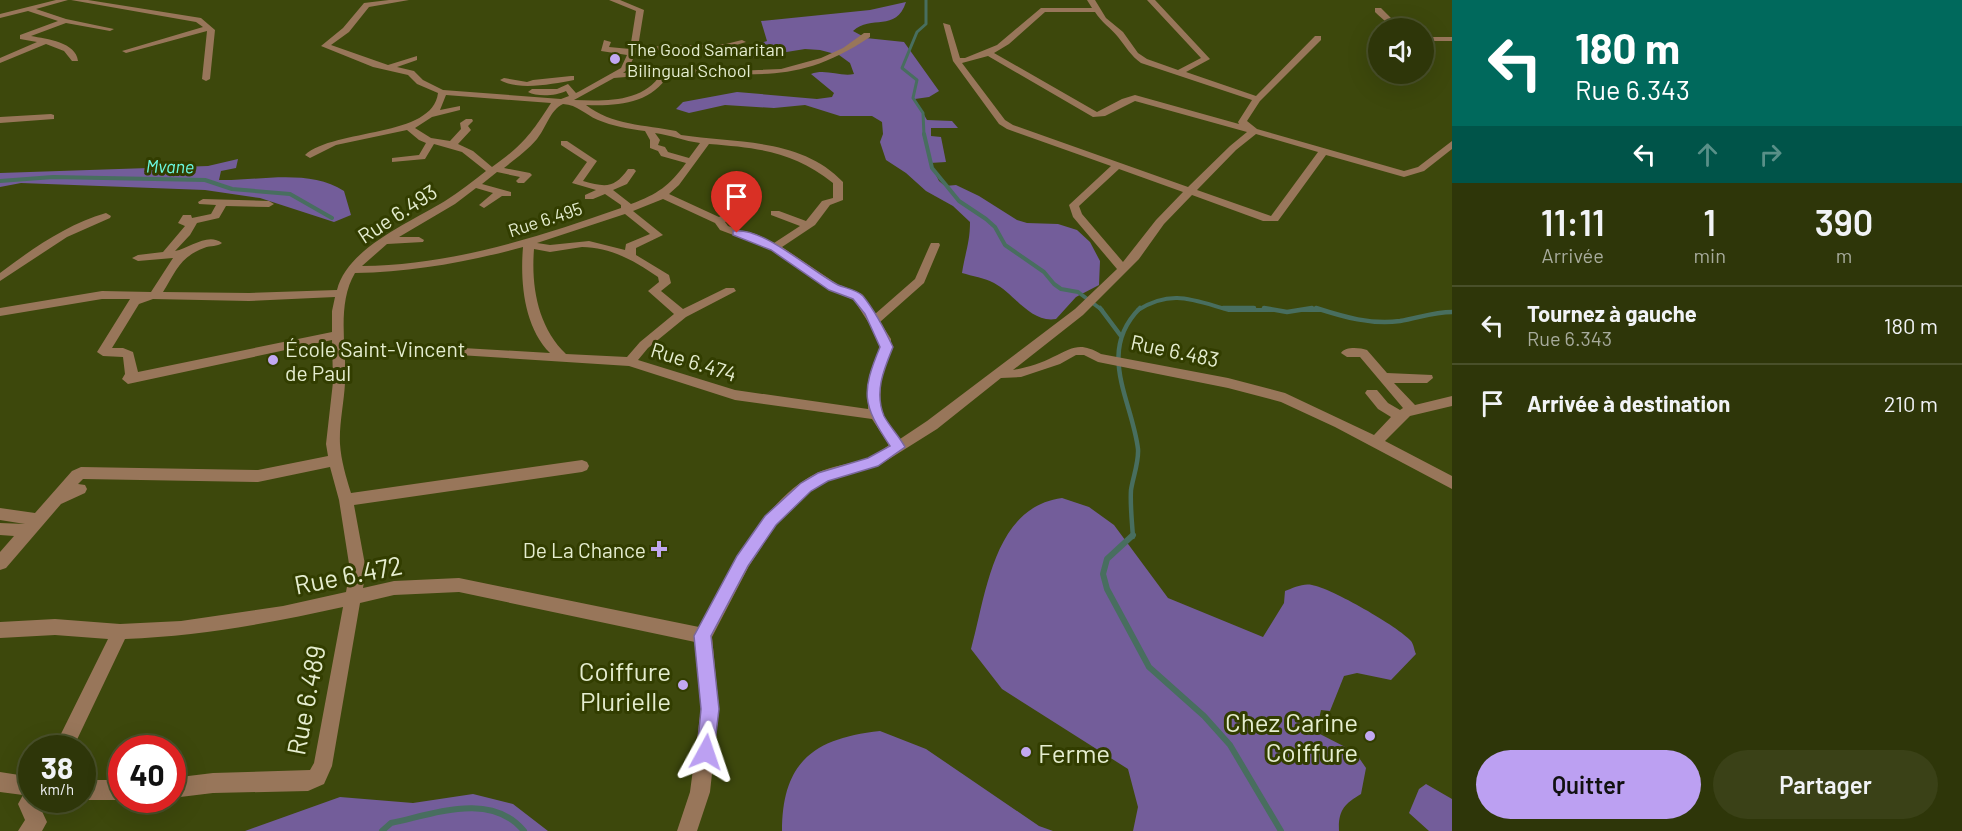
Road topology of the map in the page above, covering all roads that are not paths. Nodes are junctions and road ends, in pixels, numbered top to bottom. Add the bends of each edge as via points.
1 (64, 0) edge
2 (75, 0) edge
3 (405, 0) edge
4 (613, 0) edge
5 (1091, 0) edge
6 (1151, 0) edge
7 (28, 9) junction
8 (1097, 10) junction
9 (1378, 10) dead end
10 (0, 16) edge
11 (1386, 18) edge
12 (65, 21) junction
13 (945, 25) dead end
14 (209, 28) junction
15 (110, 29) dead end
16 (867, 35) dead end
17 (1318, 38) dead end
18 (1434, 39) edge
19 (1452, 39) edge
20 (44, 42) junction
21 (607, 42) dead end
22 (742, 42) dead end
23 (126, 51) dead end
24 (632, 51) junction
25 (989, 53) junction
26 (414, 58) dead end
27 (75, 59) dead end
28 (0, 61) edge
29 (957, 62) junction
30 (389, 68) junction
31 (378, 69) dead end
32 (666, 72) junction
33 (539, 73) dead end
34 (1178, 73) junction
35 (612, 76) junction
36 (571, 78) dead end
37 (206, 79) dead end
38 (504, 80) dead end
39 (552, 80) junction
40 (528, 85) junction
41 (442, 92) junction
42 (1257, 99) junction
43 (577, 101) junction
44 (558, 103) junction
45 (457, 108) dead end
46 (431, 114) junction
47 (51, 117) dead end
48 (0, 120) edge
49 (469, 121) dead end
50 (409, 127) junction
51 (649, 131) junction
52 (1254, 131) junction
53 (444, 135) dead end
54 (760, 138) dead end
55 (432, 142) junction
56 (564, 143) dead end
57 (705, 143) junction
58 (746, 144) junction
59 (1452, 144) edge
60 (453, 145) junction
61 (1324, 151) junction
62 (310, 155) dead end
63 (395, 160) dead end
64 (692, 162) junction
65 (1117, 166) junction
66 (494, 170) junction
67 (631, 171) dead end
68 (520, 181) dead end
69 (735, 181) dead end
70 (475, 185) junction
71 (606, 190) junction
72 (1192, 191) junction
73 (662, 195) junction
74 (589, 197) dead end
75 (203, 202) dead end
76 (223, 203) junction
77 (269, 204) dead end
78 (484, 205) dead end
79 (626, 210) junction
80 (775, 213) dead end
81 (106, 216) dead end
82 (719, 221) junction
83 (807, 225) junction
84 (419, 240) dead end
85 (387, 241) junction
86 (217, 243) dead end
87 (529, 243) junction
88 (935, 245) dead end
89 (775, 247) junction
90 (167, 254) junction
91 (182, 254) junction
92 (631, 256) junction
93 (138, 258) dead end
94 (1123, 269) junction
95 (351, 270) junction
96 (0, 278) edge
97 (730, 291) dead end
98 (341, 293) junction
99 (155, 295) junction
100 (0, 312) edge
101 (682, 314) junction
102 (874, 321) junction
103 (337, 335) junction
104 (463, 352) dead end
105 (1347, 353) dead end
106 (562, 357) junction
107 (630, 362) junction
108 (999, 374) junction
109 (1385, 378) junction
110 (1427, 378) dead end
111 (1372, 393) dead end
112 (1450, 404) edge
113 (1413, 410) junction
114 (876, 415) junction
115 (1400, 417) junction
116 (1376, 441) junction
117 (898, 447) junction
118 (336, 460) junction
119 (582, 466) dead end
120 (1452, 483) edge
121 (80, 489) dead end
122 (56, 500) junction
123 (346, 500) junction
124 (0, 514) edge
125 (33, 525) junction
126 (0, 529) edge
127 (0, 563) edge
128 (353, 596) junction
129 (0, 630) edge
130 (120, 632) junction
131 (703, 636) junction
132 (69, 735) edge
133 (0, 782) edge
134 (18, 785) edge
135 (186, 786) edge
136 (32, 813) edge
137 (28, 831) edge
138 (687, 831) edge

1 - 7 street
2 - 14 street via 186,16
3 - 30 street via 367,5 346,30 325,46
4 - 24 street via 640,10
5 - 8 street
6 - 34 street via 1206,59
7 - 10 street
7 - 12 street
8 - 25 street via 1044,10
8 - 34 street via 1135,55
9 - 11 street
12 - 15 street
12 - 20 street via 23,36
13 - 29 street
14 - 23 street
14 - 37 street
16 - 32 street via 827,59 791,70 737,74
17 - 42 street
18 - 19 street
20 - 27 street via 69,49
20 - 28 street
21 - 24 street via 604,49
22 - 24 street
24 - 35 street via 624,69
25 - 29 street via 976,60
25 - 52 street via 1096,115 1136,98
26 - 30 street
29 - 65 street via 1010,128
30 - 31 street
30 - 41 street via 411,73
32 - 35 street
32 - 43 street via 659,86 645,94 618,100
33 - 39 street via 550,75
34 - 42 street
35 - 43 street
36 - 39 street
38 - 40 street
39 - 40 street
40 - 43 street via 527,91 536,92 558,92 568,87
41 - 44 street
41 - 46 street via 443,97
42 - 52 street via 1242,122
43 - 44 street
43 - 51 street via 601,117
44 - 66 street, Rue 6.493 via 550,109 535,136
45 - 46 street
46 - 50 street
47 - 48 street
49 - 60 street
50 - 55 street via 421,139
50 - 62 street via 333,143
51 - 57 street via 664,131
51 - 64 street via 655,140 653,146 662,150 665,159
52 - 61 street
52 - 72 street
53 - 55 street
54 - 58 street
55 - 60 street
55 - 63 street via 422,157
56 - 71 street, Rue 6.495 via 592,161 577,183
57 - 58 street
57 - 64 street
58 - 83 street via 814,164 838,182 838,200 826,203 820,217
59 - 61 street via 1421,168 1404,174
60 - 66 street
61 - 72 street via 1271,220
64 - 73 street
65 - 72 street
65 - 94 street via 1074,205 1077,215
66 - 68 street via 527,176
66 - 70 street, Rue 6.493
67 - 71 street via 624,182
69 - 82 street via 718,188 751,205
70 - 78 street via 503,194
70 - 85 street, Rue 6.493
71 - 74 street
71 - 79 street, Rue 6.495 via 622,200
72 - 94 street via 1160,222
73 - 79 street
73 - 82 street
75 - 76 street
76 - 77 street
76 - 90 street via 215,216 189,220 186,233
79 - 87 street, Rue 6.495
79 - 92 street via 658,235 630,246
80 - 83 street
81 - 96 street via 76,226 46,243
82 - 89 street via 724,228
83 - 89 street
84 - 85 street
85 - 95 street, Rue 6.493
86 - 91 street via 206,243
87 - 92 street, Rue 6.474 via 534,248 561,249 588,244
87 - 95 street, Rue 6.495 via 421,267
87 - 106 street via 526,267 535,312 546,340
88 - 102 street via 920,281
89 - 102 street via 833,287 858,297
90 - 91 street
90 - 93 street
91 - 99 street
92 - 101 street, Rue 6.474 via 663,274 665,283 654,291
94 - 108 street via 1079,312
95 - 98 street, Rue 6.493
97 - 101 street
98 - 99 street via 249,297
98 - 103 street, Rue 6.493
99 - 100 street via 74,296
99 - 103 street via 136,299 103,352 129,355 132,376 128,379
101 - 107 street, Rue 6.474
102 - 114 street via 886,347 873,385
103 - 118 street, Rue 6.493 via 339,382 333,436
104 - 106 street
105 - 109 street via 1363,353
106 - 107 street
107 - 114 street, Rue 6.474 via 735,395
108 - 116 street, Rue 6.483 via 1016,374 1083,350 1098,358 1285,392
108 - 117 street, Rue 6.483
109 - 110 street
109 - 113 street
111 - 115 street
112 - 113 street
113 - 115 street
114 - 117 street
115 - 116 street
116 - 120 street, Rue 6.483
117 - 131 street, Rue 6.483 via 873,462 824,477 790,501 743,561
118 - 122 street via 258,476 81,473
118 - 123 street, Rue 6.493
119 - 123 street
121 - 122 street
122 - 125 street
123 - 128 street, Rue 6.493 via 358,570
124 - 125 street
125 - 126 street
125 - 127 street
128 - 130 street, Rue 6.472 via 282,614 181,629
128 - 131 street, Rue 6.472 via 394,588 459,585
128 - 135 street, Rue 6.489 via 323,766 316,777 308,781
129 - 130 street, Rue 6.472 via 55,627
130 - 132 street
131 - 138 street via 710,709 700,792
133 - 134 street
136 - 137 street via 37,822

